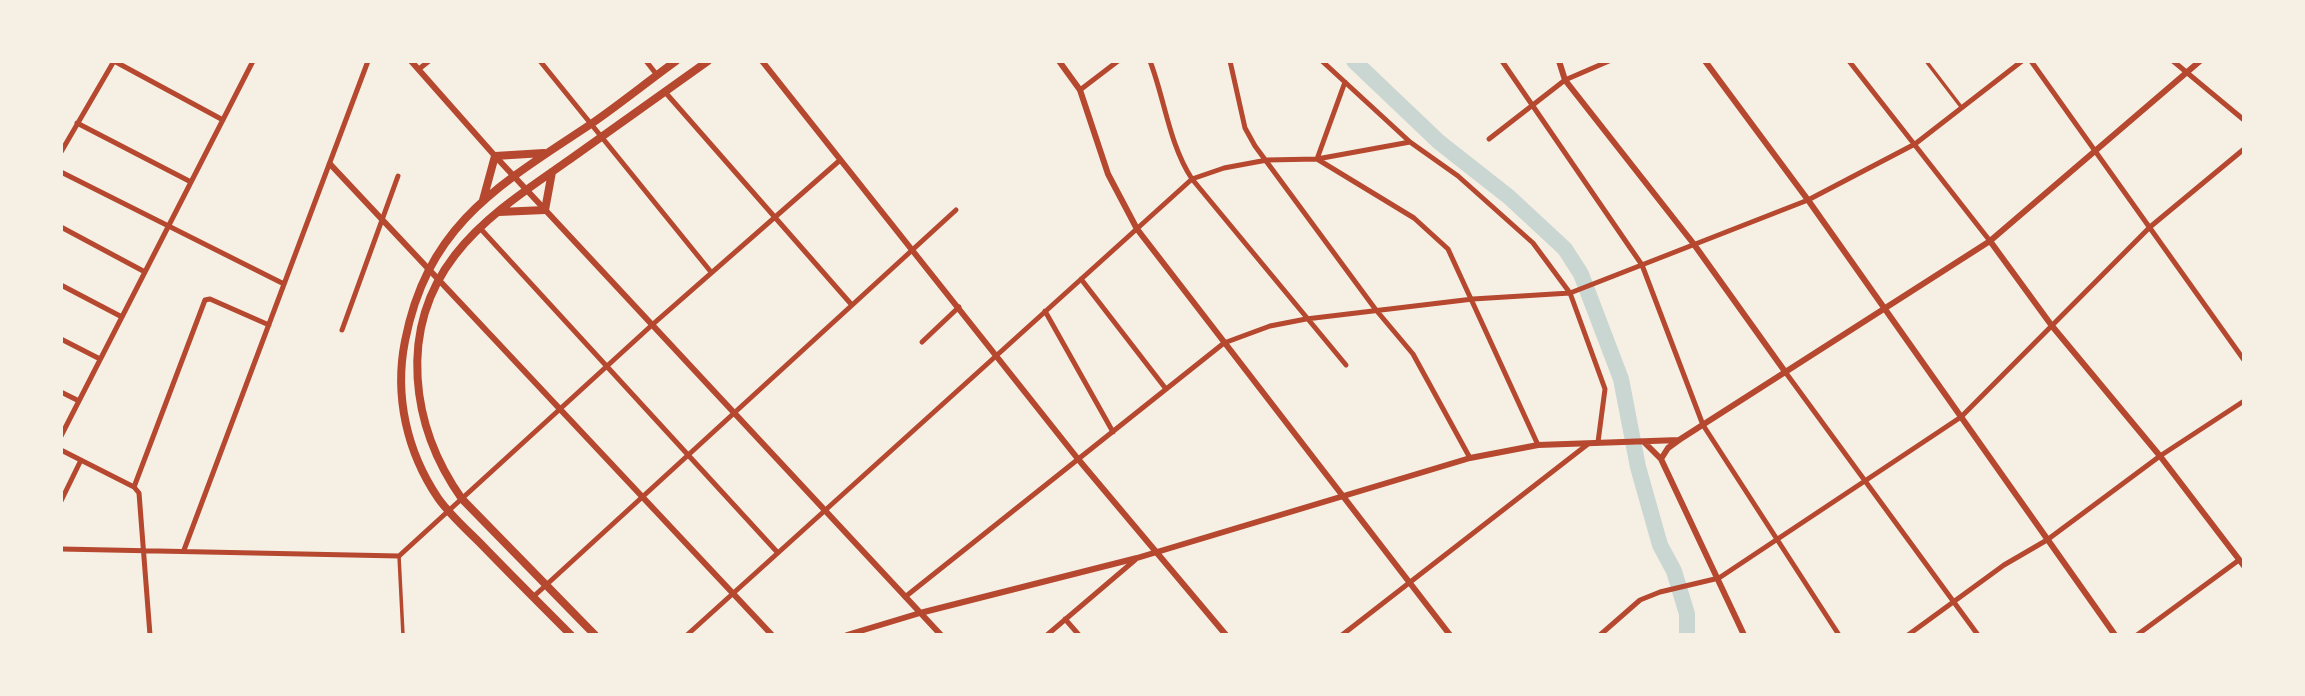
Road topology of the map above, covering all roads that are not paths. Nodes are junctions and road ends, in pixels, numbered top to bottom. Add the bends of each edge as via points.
1 (114, 61) edge
2 (253, 61) edge
3 (368, 61) edge
4 (411, 61) edge
5 (429, 61) edge
6 (540, 61) edge
7 (646, 61) edge
8 (676, 61) edge
9 (708, 61) edge
10 (762, 61) edge
11 (1059, 61) edge
12 (1118, 61) edge
13 (1150, 61) edge
14 (1230, 61) edge
15 (1322, 61) edge
16 (1502, 61) edge
17 (1559, 61) edge
18 (1609, 61) edge
19 (1705, 61) edge
20 (1849, 61) edge
21 (1926, 61) edge
22 (2022, 61) edge
23 (2031, 61) edge
24 (2173, 61) edge
25 (2200, 61) edge
26 (419, 69) junction
27 (2188, 74) junction
28 (657, 75) junction
29 (1565, 80) junction
30 (1345, 82) junction
31 (1080, 90) junction
32 (665, 92) junction
33 (1532, 105) junction
34 (1962, 108) junction
35 (223, 120) junction
36 (2244, 120) edge
37 (77, 123) junction
38 (591, 123) junction
39 (601, 137) junction
40 (1489, 139) dead end
41 (1410, 142) junction
42 (1915, 144) junction
43 (2244, 149) edge
44 (61, 152) edge
45 (544, 153) junction
46 (2096, 153) junction
47 (495, 156) junction
48 (1317, 159) junction
49 (1267, 160) junction
50 (839, 161) junction
51 (330, 164) junction
52 (61, 172) edge
53 (552, 172) junction
54 (398, 176) dead end
55 (514, 176) junction
56 (1192, 179) junction
57 (191, 182) junction
58 (526, 190) junction
59 (483, 200) junction
60 (1808, 200) junction
61 (545, 210) junction
62 (956, 210) dead end
63 (499, 212) junction
64 (775, 218) junction
65 (382, 220) junction
66 (169, 226) junction
67 (61, 227) edge
68 (2150, 227) junction
69 (479, 228) junction
70 (1137, 229) junction
71 (1990, 241) junction
72 (1693, 243) junction
73 (912, 248) junction
74 (1643, 265) junction
75 (428, 269) junction
76 (145, 272) junction
77 (711, 272) junction
78 (1081, 279) junction
79 (440, 281) junction
80 (284, 284) junction
81 (61, 285) edge
82 (1570, 293) junction
83 (1473, 299) junction
84 (851, 304) junction
85 (959, 307) junction
86 (1376, 310) junction
87 (1045, 311) junction
88 (1884, 311) junction
89 (122, 317) junction
90 (1306, 319) junction
91 (269, 325) junction
92 (652, 325) junction
93 (2052, 326) junction
94 (342, 330) dead end
95 (61, 339) edge
96 (922, 342) dead end
97 (1224, 342) junction
98 (997, 355) junction
99 (100, 359) junction
100 (2244, 360) edge
101 (1346, 365) dead end
102 (610, 366) junction
103 (1786, 373) junction
104 (1166, 389) junction
105 (61, 391) edge
106 (79, 401) junction
107 (2244, 401) edge
108 (560, 409) junction
109 (733, 412) junction
110 (1961, 417) junction
111 (1703, 425) junction
112 (1113, 432) junction
113 (61, 436) edge
114 (1679, 440) junction
115 (1594, 442) junction
116 (1644, 442) junction
117 (1538, 445) junction
118 (61, 450) edge
119 (687, 454) junction
120 (2161, 456) junction
121 (1470, 458) junction
122 (1078, 459) junction
123 (1661, 459) junction
124 (81, 460) junction
125 (1866, 481) junction
126 (134, 487) junction
127 (1342, 496) junction
128 (642, 497) junction
129 (462, 499) junction
130 (61, 501) edge
131 (825, 510) junction
132 (449, 511) junction
133 (1777, 539) junction
134 (2047, 540) junction
135 (61, 549) edge
136 (145, 550) junction
137 (184, 550) junction
138 (1155, 552) junction
139 (778, 553) junction
140 (399, 556) junction
141 (1137, 558) junction
142 (2242, 560) edge
143 (1719, 578) junction
144 (1409, 584) junction
145 (546, 585) junction
146 (733, 593) junction
147 (533, 597) junction
148 (905, 597) junction
149 (1954, 601) junction
150 (920, 613) junction
151 (1065, 619) junction
152 (150, 635) edge
153 (403, 635) edge
154 (571, 635) edge
155 (595, 635) edge
156 (687, 635) edge
157 (772, 635) edge
158 (847, 635) edge
159 (940, 635) edge
160 (1047, 635) edge
161 (1079, 635) edge
162 (1226, 635) edge
163 (1342, 635) edge
164 (1450, 635) edge
165 (1600, 635) edge
166 (1744, 635) edge
167 (1839, 635) edge
168 (1909, 635) edge
169 (1978, 635) edge
170 (2115, 635) edge
171 (2137, 635) edge

1 - 35 street
1 - 37 street
2 - 35 street
3 - 51 street
4 - 26 street
5 - 26 street
6 - 38 street
7 - 28 street
8 - 28 main road
9 - 32 main road
10 - 50 street
11 - 31 street
12 - 31 street
13 - 56 street via 1175,143
14 - 49 street via 1245,128
15 - 30 street
16 - 33 street
17 - 29 street
18 - 29 street
19 - 60 street
20 - 42 street
21 - 34 street
22 - 34 street
23 - 46 street
24 - 27 street
25 - 27 street
26 - 47 street
27 - 36 street
27 - 46 street
28 - 38 main road
29 - 33 street
29 - 72 street
30 - 41 street
30 - 48 street
31 - 70 street via 1108,174
32 - 39 main road
32 - 64 street
33 - 40 street
33 - 74 street
34 - 42 street
35 - 57 street
37 - 44 street
37 - 57 street
38 - 39 street
38 - 45 main road
39 - 53 main road
39 - 77 street
41 - 48 street
41 - 82 street via 1458,176 1533,243
42 - 60 street
42 - 71 street
43 - 68 street
45 - 47 main road
45 - 55 main road
46 - 68 street
46 - 71 street
47 - 55 street
47 - 59 main road
48 - 49 street
48 - 83 street via 1414,218 1448,249
49 - 56 street via 1224,167
49 - 86 street
50 - 64 street
50 - 73 street
51 - 65 street
51 - 80 street
52 - 66 street
53 - 58 main road
53 - 61 main road
54 - 65 street
55 - 58 street
55 - 59 main road
56 - 70 street
56 - 90 street
57 - 66 street
58 - 61 street
58 - 63 main road
59 - 75 main road via 442,244
60 - 72 street
60 - 88 street
61 - 63 main road
61 - 92 street
62 - 73 street
63 - 69 main road
64 - 77 street
64 - 84 street
65 - 75 street
65 - 94 street
66 - 76 street
66 - 80 street
67 - 76 street
68 - 93 street
68 - 100 street
69 - 79 main road
69 - 102 street
70 - 78 street
70 - 97 street
71 - 88 street
71 - 93 street
72 - 74 street
72 - 103 street
73 - 84 street
73 - 85 street
74 - 82 street
74 - 111 street
75 - 79 street
75 - 132 main road via 410,312 400,385 410,440 422,471
76 - 89 street
77 - 92 street
78 - 87 street
78 - 104 street
79 - 108 street
79 - 129 main road via 421,335 417,391 433,452
80 - 91 street
81 - 89 street
82 - 83 street
82 - 115 street via 1605,389
83 - 86 street
83 - 117 street
84 - 109 street
85 - 96 street
85 - 98 street
86 - 90 street
86 - 121 street via 1413,354
87 - 98 street
87 - 112 street
88 - 103 street
88 - 110 street
89 - 99 street
90 - 97 street
90 - 101 street
91 - 126 street via 205,300
91 - 137 street
92 - 102 street
92 - 109 street
93 - 110 street
93 - 120 street
95 - 99 street
97 - 104 street
97 - 127 street
98 - 122 street
98 - 131 street
99 - 106 street
102 - 108 street
102 - 119 street
103 - 111 street
103 - 125 street
104 - 112 street
105 - 106 street
106 - 113 street
107 - 120 street
108 - 128 street
108 - 129 street
109 - 119 street
109 - 131 street
110 - 125 street
110 - 134 street
111 - 114 street
111 - 133 street
112 - 122 street
114 - 116 street
114 - 123 street
115 - 116 street
115 - 117 street
115 - 144 street
116 - 123 street
117 - 121 street
118 - 124 street
119 - 128 street
119 - 139 street
120 - 134 street
120 - 142 street
121 - 127 street
122 - 138 street
122 - 148 street
123 - 143 street
124 - 126 street
124 - 130 street
125 - 133 street
125 - 149 street
126 - 136 street via 139,493
127 - 138 street
127 - 144 street
128 - 145 street
128 - 146 street
129 - 132 street
129 - 145 main road
131 - 139 street
131 - 148 street
132 - 140 street
132 - 147 main road
133 - 143 street
133 - 167 street
134 - 149 street
134 - 170 street
135 - 136 street
136 - 137 street
136 - 152 street
137 - 140 street
138 - 141 street
138 - 162 street
139 - 146 street
140 - 153 street
141 - 150 street
141 - 151 street
142 - 171 street
143 - 165 street via 1640,600
143 - 166 street
144 - 163 street
144 - 164 street
145 - 147 street
145 - 155 main road
146 - 156 street
146 - 157 street
147 - 154 main road
148 - 150 street
149 - 168 street
149 - 169 street
150 - 158 street
150 - 159 street
151 - 160 street
151 - 161 street

